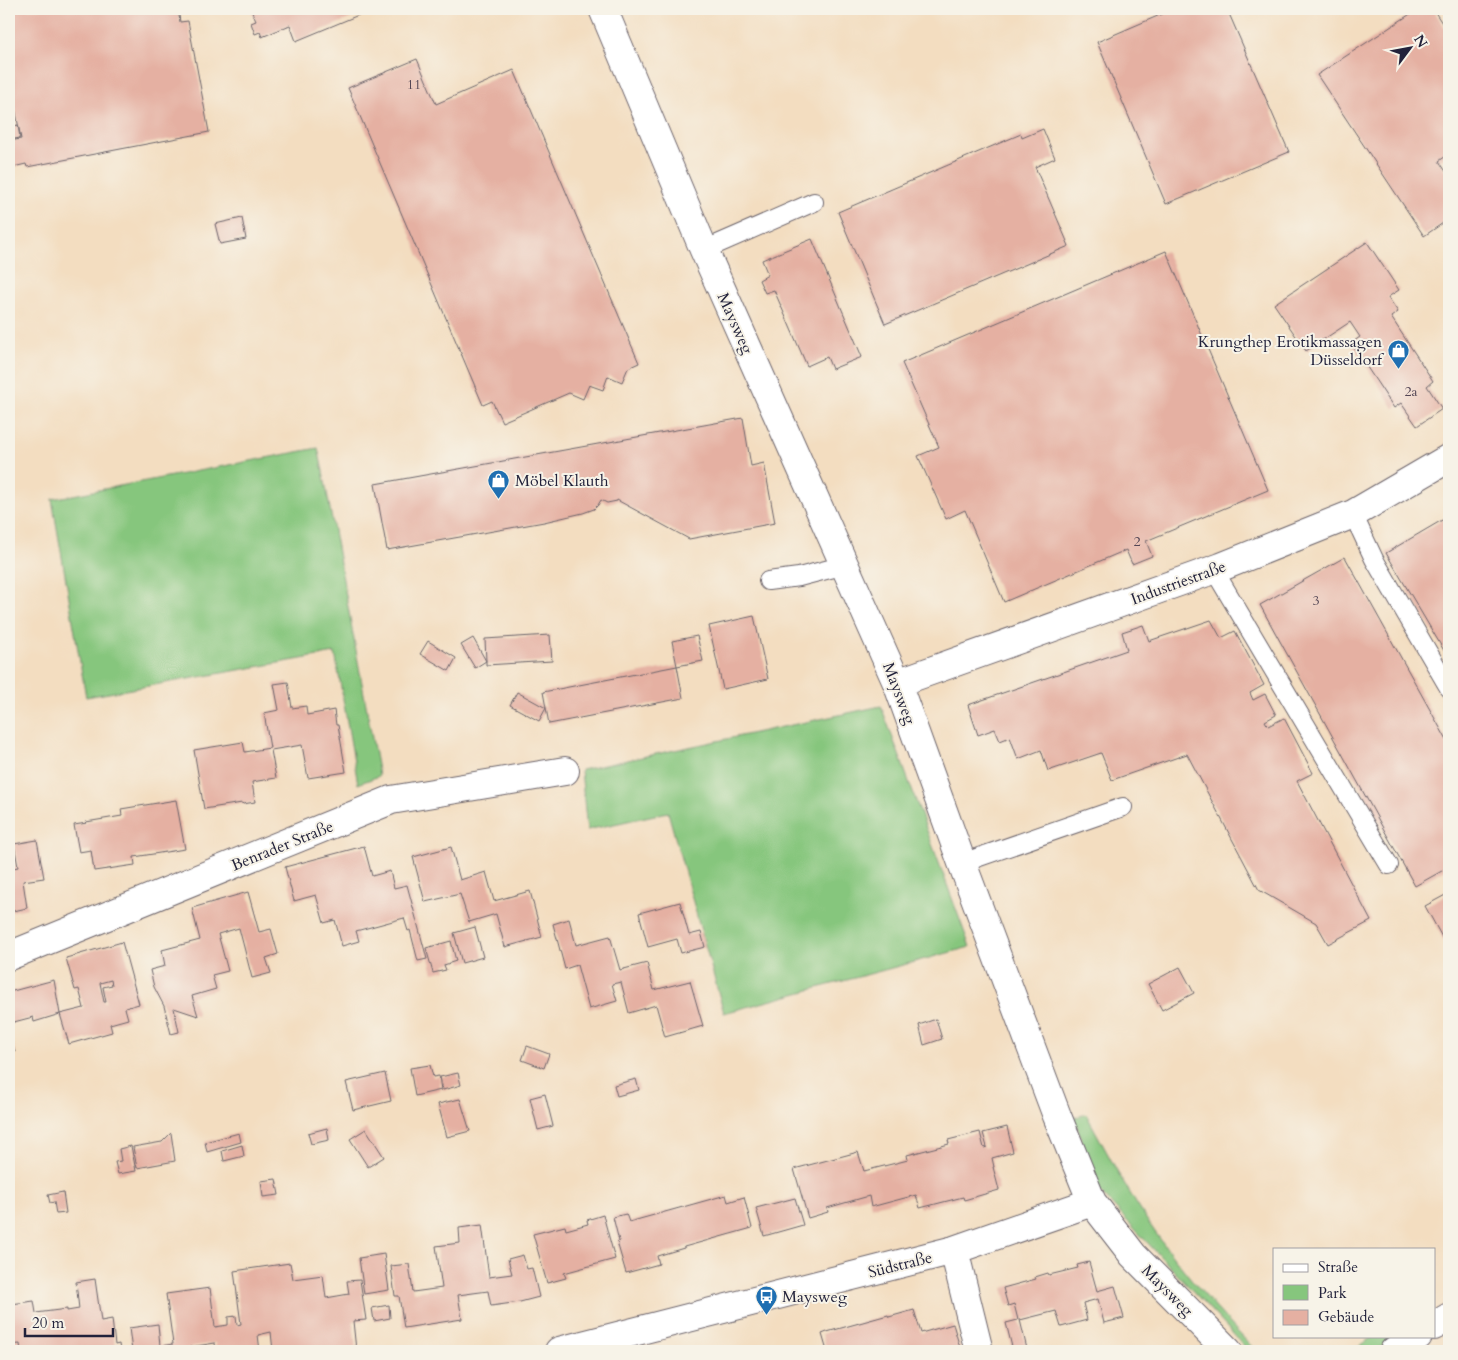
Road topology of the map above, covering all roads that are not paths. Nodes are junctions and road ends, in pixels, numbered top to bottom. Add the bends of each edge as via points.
1 (603, 9) edge
2 (814, 202) dead end
3 (704, 250) junction
4 (1449, 458) edge
5 (1353, 514) junction
6 (845, 565) junction
7 (1214, 570) junction
8 (768, 581) dead end
9 (897, 683) junction
10 (1449, 688) edge
11 (566, 771) dead end
12 (1123, 807) dead end
13 (962, 863) junction
14 (1389, 865) dead end
15 (9, 956) edge
16 (1092, 1202) junction
17 (954, 1250) junction
18 (1449, 1316) edge
19 (1436, 1325) edge
20 (1415, 1338) edge
21 (560, 1351) edge
22 (979, 1351) edge
23 (1228, 1351) edge
24 (1394, 1351) edge

1 - 3 street, Maysweg
2 - 3 lane
3 - 6 street, Maysweg
4 - 5 street, Industriestraße
5 - 7 street, Industriestraße
5 - 10 lane via 1374,559
6 - 8 lane
6 - 9 street, Maysweg
7 - 9 street, Industriestraße
7 - 14 lane
9 - 13 street, Maysweg
11 - 15 street, Benrader Straße via 391,800
12 - 13 lane
13 - 16 street, Maysweg
16 - 17 street, Südstraße
16 - 23 street, Maysweg via 1133,1255
17 - 21 street, Südstraße
17 - 22 street
18 - 19 street
20 - 24 street

